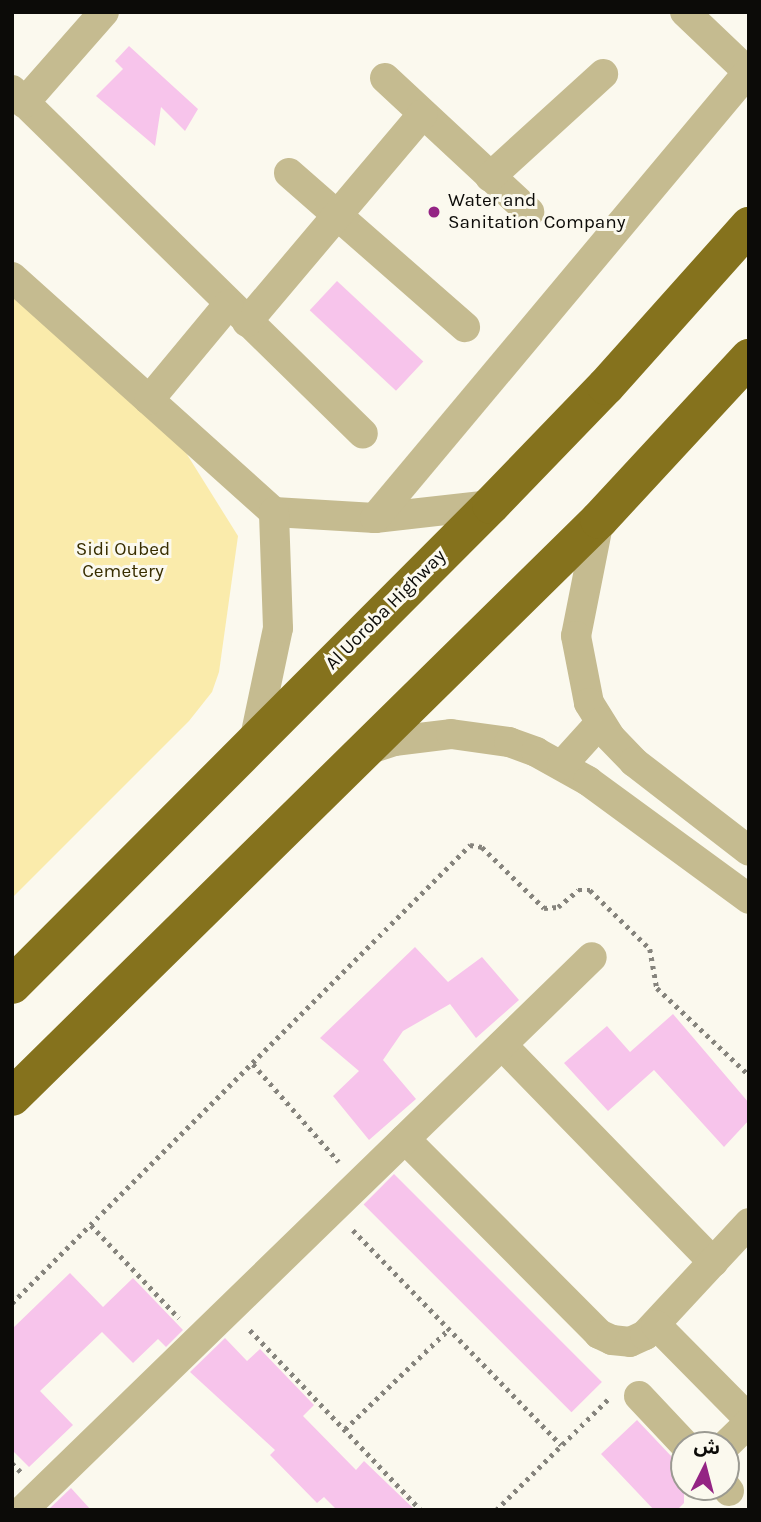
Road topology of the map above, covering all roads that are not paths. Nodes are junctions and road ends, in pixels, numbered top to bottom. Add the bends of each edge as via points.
1 (104, 12) edge
2 (685, 12) edge
3 (748, 71) edge
4 (603, 74) dead end
5 (385, 78) dead end
6 (18, 96) edge
7 (424, 114) junction
8 (289, 173) dead end
9 (490, 177) junction
10 (529, 212) dead end
11 (336, 217) junction
12 (749, 226) edge
13 (12, 277) edge
14 (238, 314) junction
15 (466, 327) dead end
16 (748, 361) edge
17 (149, 400) junction
18 (363, 435) dead end
19 (491, 505) junction
20 (275, 512) junction
21 (375, 517) junction
22 (598, 520) junction
23 (600, 723) junction
24 (254, 742) junction
25 (366, 750) junction
26 (562, 765) junction
27 (749, 851) edge
28 (749, 900) edge
29 (592, 957) dead end
30 (12, 985) edge
31 (502, 1045) junction
32 (12, 1097) edge
33 (405, 1139) junction
34 (749, 1223) edge
35 (713, 1262) junction
36 (656, 1325) junction
37 (639, 1396) dead end
38 (749, 1421) edge
39 (672, 1431) edge
40 (23, 1510) edge

1 - 6 street
2 - 3 street
3 - 21 street
4 - 9 street
5 - 7 street
6 - 14 street
7 - 9 street
7 - 11 street
8 - 11 street
9 - 10 street
11 - 14 street
11 - 15 street
12 - 19 highway, Al Uoroba Highway via 606,386
13 - 17 street
14 - 17 street
14 - 18 street
16 - 22 highway
17 - 20 street
19 - 21 street
19 - 24 highway, Al Uoroba Highway
20 - 21 street
20 - 24 street via 278,628
22 - 23 street via 576,635 582,681
22 - 25 highway
23 - 26 street
23 - 27 street via 634,762
24 - 30 highway, Al Uoroba Highway
25 - 26 street via 422,736 481,736 509,742
25 - 32 highway
26 - 28 street
29 - 31 street
31 - 33 street
31 - 35 street
33 - 36 street via 599,1334 630,1342
33 - 40 street
34 - 35 street
35 - 36 street
36 - 38 street
37 - 39 street

